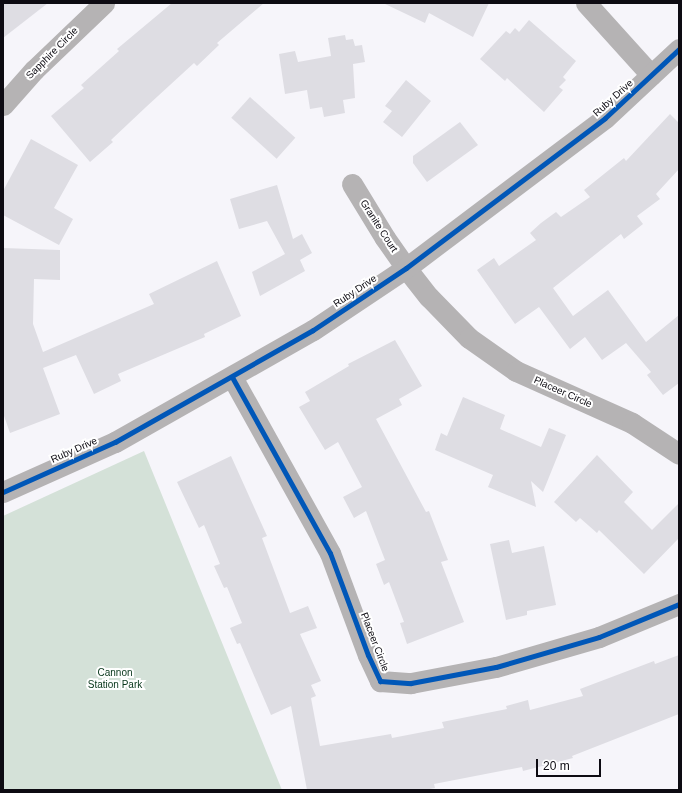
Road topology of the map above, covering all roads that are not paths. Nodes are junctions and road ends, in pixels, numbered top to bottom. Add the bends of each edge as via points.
1 (104, 3) edge
2 (586, 3) edge
3 (679, 49) edge
4 (651, 75) junction
5 (3, 105) edge
6 (352, 184) dead end
7 (406, 268) junction
8 (232, 377) junction
9 (679, 454) edge
10 (3, 492) edge
11 (679, 604) edge

1 - 5 street, Sapphire Circle via 34,70
2 - 4 street
3 - 4 street, Ruby Drive
4 - 7 street, Ruby Drive via 605,118
6 - 7 street, Granite Court
7 - 8 street, Ruby Drive via 313,330
7 - 9 street, Placeer Circle via 429,297 469,338 516,371 632,423
8 - 10 street, Ruby Drive via 115,442
8 - 11 street, Placeer Circle via 330,553 380,681 411,683 496,667 599,636

